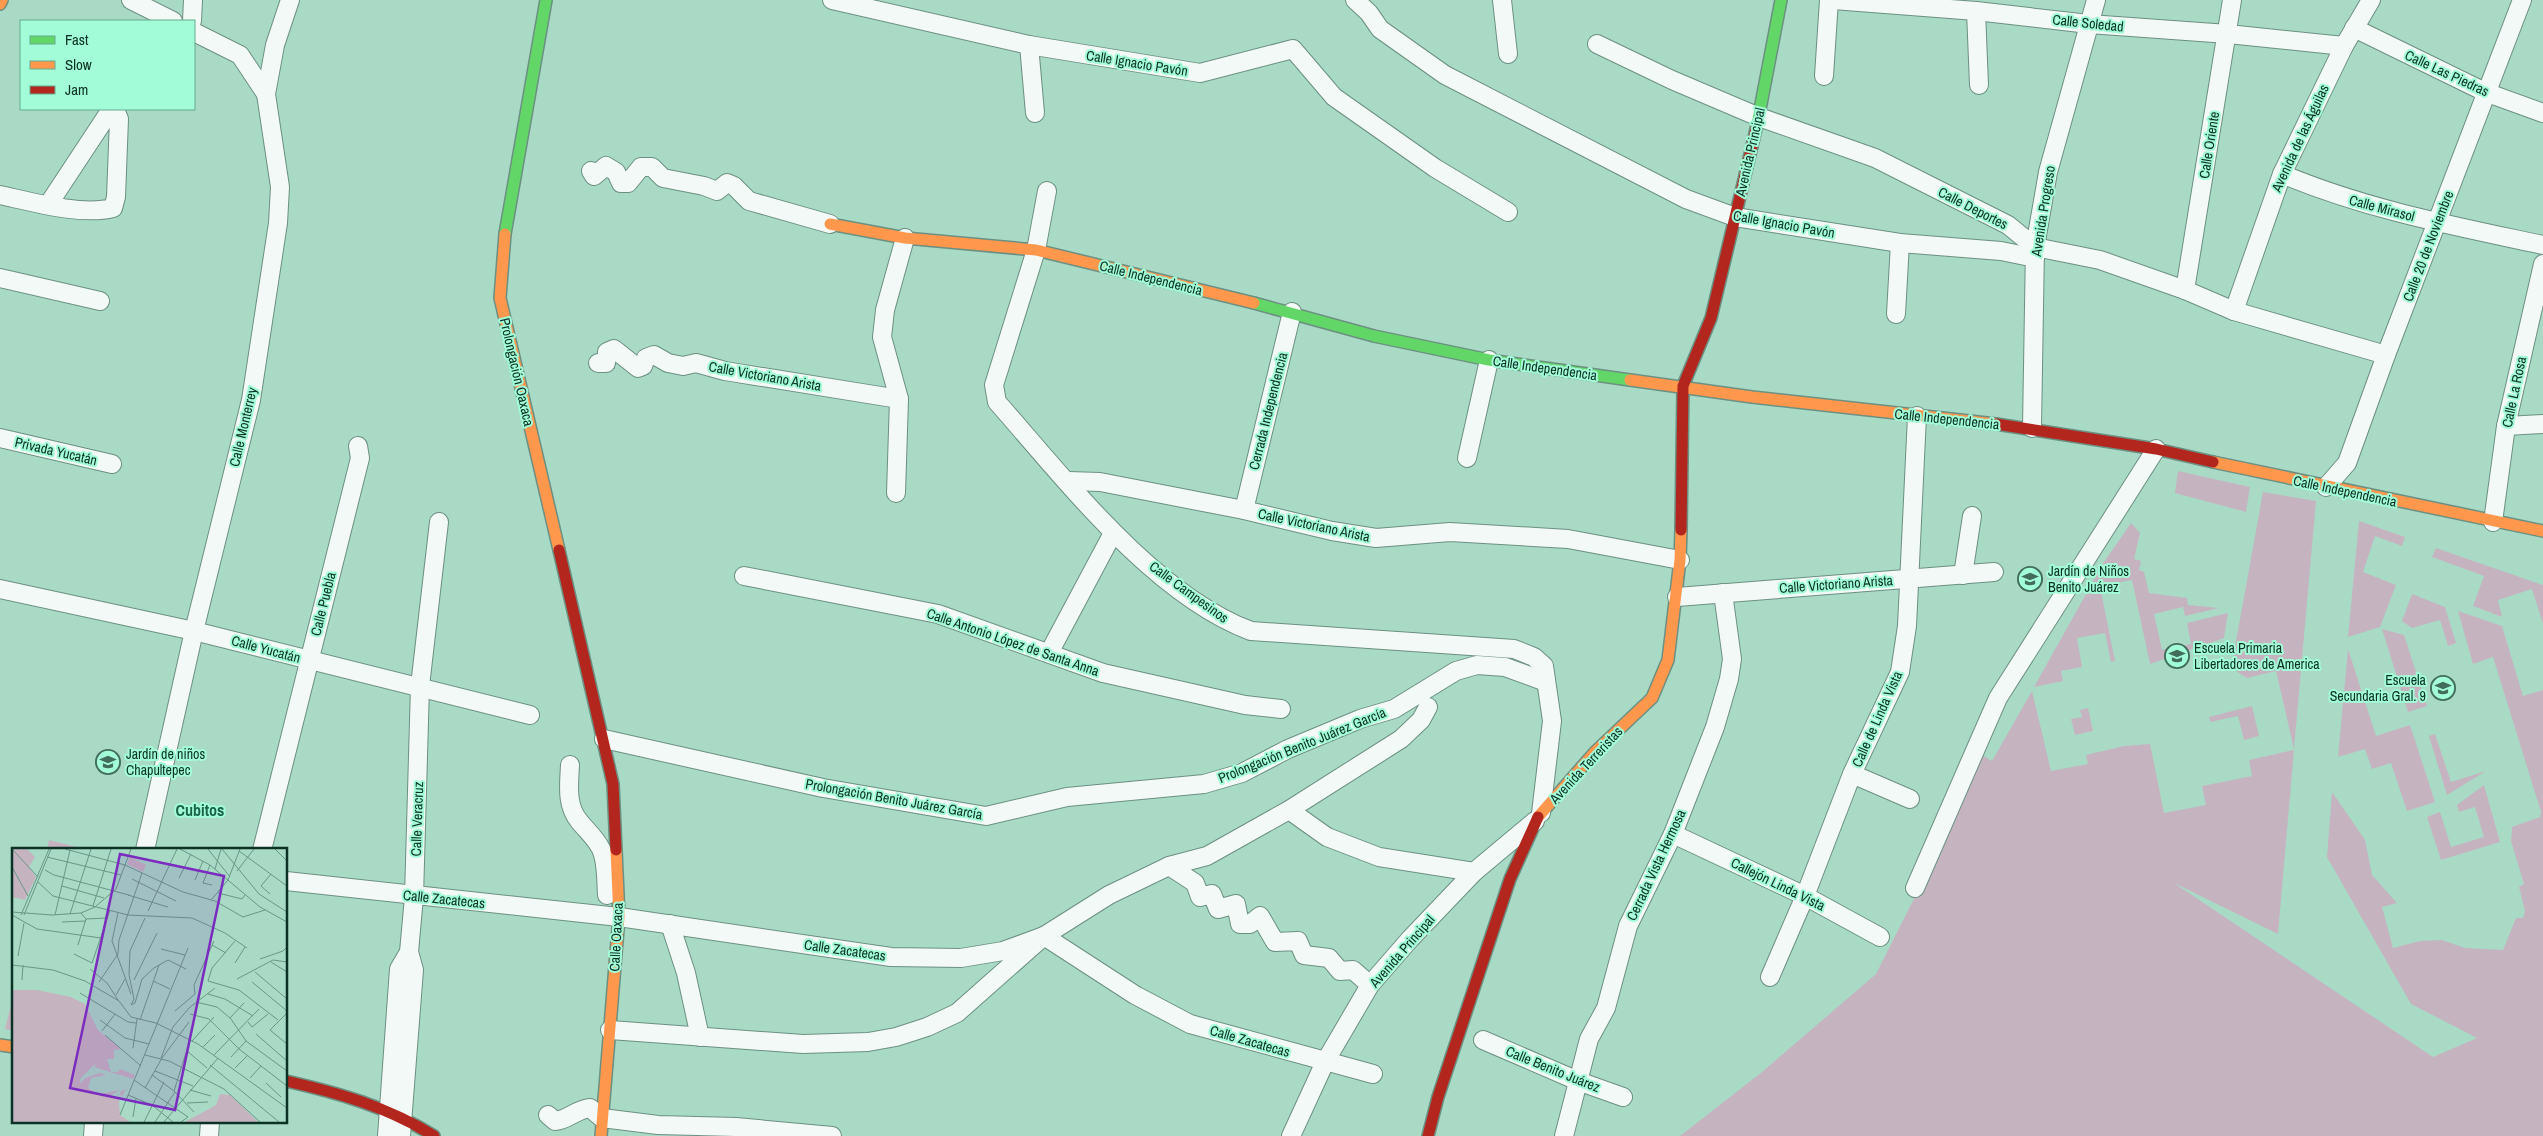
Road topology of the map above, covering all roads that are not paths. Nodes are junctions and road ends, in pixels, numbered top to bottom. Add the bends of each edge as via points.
1 (2, 0) edge
2 (131, 0) edge
3 (193, 0) edge
4 (290, 0) edge
5 (546, 0) edge
6 (832, 0) edge
7 (1355, 0) edge
8 (1502, 0) edge
9 (1781, 0) edge
10 (1831, 0) edge
11 (2096, 0) edge
12 (2232, 0) edge
13 (2371, 0) edge
14 (2522, 0) edge
15 (1906, 3) edge
16 (0, 4) edge
17 (1369, 6) edge
18 (2024, 8) edge
19 (1976, 11) junction
20 (171, 20) edge
21 (192, 20) edge
22 (2089, 24) junction
23 (2354, 28) junction
24 (195, 32) edge
25 (2228, 34) junction
26 (1597, 44) dead end
27 (1029, 45) junction
28 (2344, 46) junction
29 (1508, 54) dead end
30 (1824, 76) dead end
31 (1979, 85) dead end
32 (2486, 92) junction
33 (266, 94) junction
34 (1035, 113) dead end
35 (2543, 113) edge
36 (1759, 117) junction
37 (591, 171) dead end
38 (2282, 174) junction
39 (1047, 192) dead end
40 (0, 194) edge
41 (48, 205) junction
42 (1508, 212) dead end
43 (1736, 217) junction
44 (2438, 223) junction
45 (830, 224) joint
46 (905, 238) junction
47 (1900, 243) junction
48 (2543, 245) edge
49 (1036, 250) junction
50 (2035, 252) junction
51 (2543, 264) edge
52 (0, 278) edge
53 (2185, 290) junction
54 (100, 301) dead end
55 (2234, 311) junction
56 (1292, 312) junction
57 (1896, 314) dead end
58 (2386, 355) junction
59 (1489, 360) junction
60 (598, 363) dead end
61 (1683, 386) junction
62 (899, 399) junction
63 (1917, 416) junction
64 (2543, 424) edge
65 (2506, 426) junction
66 (2032, 428) junction
67 (0, 438) edge
68 (358, 446) dead end
69 (2156, 449) junction
70 (1467, 458) dead end
71 (112, 464) dead end
72 (1068, 482) junction
73 (2326, 487) junction
74 (896, 493) dead end
75 (1244, 510) junction
76 (1972, 516) dead end
77 (439, 522) dead end
78 (2493, 522) junction
79 (2543, 531) edge
80 (1113, 533) junction
81 (1680, 560) junction
82 (1994, 572) dead end
83 (1963, 575) junction
84 (744, 576) dead end
85 (1909, 579) junction
86 (0, 589) edge
87 (1723, 593) junction
88 (1677, 597) junction
89 (194, 630) junction
90 (1049, 652) junction
91 (308, 661) junction
92 (1546, 682) junction
93 (420, 686) junction
94 (1428, 707) dead end
95 (1281, 709) dead end
96 (530, 715) dead end
97 (604, 739) junction
98 (570, 765) dead end
99 (1852, 774) junction
100 (1910, 799) dead end
101 (1289, 810) junction
102 (1538, 817) junction
103 (1673, 834) junction
104 (146, 848) edge
105 (262, 848) edge
106 (1168, 866) junction
107 (1474, 872) junction
108 (288, 881) edge
109 (1915, 888) dead end
110 (414, 896) junction
111 (1805, 896) junction
112 (613, 916) junction
113 (670, 924) junction
114 (1044, 936) junction
115 (1880, 937) dead end
116 (1770, 977) dead end
117 (1370, 985) junction
118 (610, 1030) junction
119 (700, 1037) junction
120 (1483, 1040) dead end
121 (1325, 1062) junction
122 (1373, 1074) dead end
123 (1578, 1081) junction
124 (288, 1082) edge
125 (1623, 1097) dead end
126 (395, 1113) junction
127 (548, 1115) dead end
128 (602, 1118) junction
129 (697, 1130) edge
130 (658, 1131) edge
131 (387, 1136) edge
132 (401, 1136) edge
133 (434, 1136) edge
134 (601, 1136) edge
135 (832, 1136) edge
136 (1291, 1136) edge
137 (1428, 1136) edge
138 (1564, 1136) edge

1 - 16 street
2 - 20 street
3 - 21 street
4 - 33 street, Calle Monterrey via 275,45
5 - 97 street, Prolongación Oaxaca via 504,241 500,298
6 - 27 street, Calle Ignacio Pavón
7 - 17 street, Calle Ignacio Pavón
8 - 29 street
9 - 36 street, Avenida Principal
10 - 15 street, Calle Soledad
10 - 30 street
11 - 22 street, Avenida Progreso
12 - 25 street, Calle Oriente
13 - 23 street, Avenida de las Águilas
14 - 32 street, Calle 20 de Noviembre
15 - 19 street, Calle Soledad
17 - 43 street, Calle Ignacio Pavón via 1380,29 1445,75 1686,199
18 - 19 street, Calle Soledad
18 - 22 street, Calle Soledad
19 - 31 street
22 - 25 street, Calle Soledad
22 - 50 street, Avenida Progreso via 2048,172
23 - 28 street, Avenida de las Águilas
23 - 32 street, Calle Las Piedras
24 - 33 street via 240,55
25 - 28 street, Calle Soledad
25 - 53 street, Calle Oriente
26 - 36 street, Calle Deportes
27 - 34 street
27 - 42 street, Calle Ignacio Pavón via 1200,73 1293,49 1334,97 1435,168
28 - 38 street, Avenida de las Águilas
32 - 35 street, Calle Las Piedras
32 - 44 street, Calle 20 de Noviembre
33 - 89 street, Calle Monterrey via 280,187 278,223 251,400
36 - 43 street, Avenida Principal
36 - 50 street, Calle Deportes via 1874,158 2008,225
37 - 45 street, Calle Independencia via 594,176 606,166 616,172 621,183 628,183 641,167 652,167 663,178 716,191 727,183 749,202
38 - 44 street, Calle Mirasol via 2330,193
38 - 55 street, Avenida de las Águilas
39 - 49 street, Calle Campesinos
40 - 41 street
41 - 41 street via 108,114 116,112 119,119 113,208 102,211
43 - 47 street, Calle Ignacio Pavón
43 - 61 street, Avenida Principal via 1711,318
44 - 48 street, Calle Mirasol
44 - 58 street, Calle 20 de Noviembre
45 - 46 street, Calle Independencia
46 - 49 street, Calle Independencia
46 - 62 street via 882,337
47 - 50 street, Calle Ignacio Pavón
47 - 57 street
49 - 56 street, Calle Independencia
49 - 72 street, Calle Campesinos via 994,385 997,402
50 - 53 street, Calle Deportes via 2100,260
50 - 66 street, Avenida Progreso
51 - 65 street, Calle La Rosa
52 - 54 street
53 - 55 street, Calle Deportes
55 - 58 street, Calle Deportes
56 - 59 street, Calle Independencia via 1374,336
56 - 75 street, Cerrada Independencia
58 - 73 street, Calle 20 de Noviembre via 2347,463
59 - 61 street, Calle Independencia
59 - 70 street
60 - 62 street, Calle Victoriano Arista via 606,363 607,352 614,348 638,368 643,366 646,358 654,355 668,363 683,366 696,363 725,371
61 - 63 street, Calle Independencia via 1752,398
61 - 81 street, Avenida Terreristas
62 - 74 street
63 - 66 street, Calle Independencia
63 - 85 street, Calle de Linda Vista
64 - 65 street
65 - 78 street, Calle La Rosa
66 - 69 street, Calle Independencia
67 - 71 street, Privada Yucatán
68 - 91 street, Calle Puebla via 360,458
69 - 73 street, Calle Independencia
69 - 109 street via 1998,698
72 - 75 street, Calle Victoriano Arista via 1100,482
72 - 80 street, Calle Campesinos
73 - 78 street, Calle Independencia
75 - 81 street, Calle Victoriano Arista via 1376,538 1450,532 1558,539
76 - 83 street
77 - 93 street, Calle Veracruz
78 - 79 street, Calle Independencia
80 - 90 street
80 - 92 street, Calle Campesinos via 1172,583 1228,622 1252,630 1514,649 1534,657 1544,666
81 - 88 street, Avenida Terreristas
82 - 83 street, Calle Victoriano Arista
83 - 85 street, Calle Victoriano Arista
84 - 90 street, Calle Antonio López de Santa Anna via 938,614
85 - 87 street, Calle Victoriano Arista
85 - 99 street, Calle de Linda Vista via 1907,626 1900,672
86 - 89 street, Calle Yucatán
87 - 88 street, Calle Victoriano Arista
87 - 103 street, Cerrada Vista Hermosa via 1732,659 1729,679 1715,727
88 - 102 street, Avenida Terreristas via 1668,660 1652,698 1595,752
89 - 91 street, Calle Yucatán
89 - 104 street, Calle Monterrey
90 - 95 street, Calle Antonio López de Santa Anna via 1103,673 1245,705
91 - 93 street, Calle Yucatán
91 - 105 street, Calle Puebla
92 - 97 street, Prolongación Benito Juárez García via 1505,668 1477,665 1448,675 1394,709 1360,719 1242,772 1204,784 1067,797 986,816 823,788
92 - 102 street, Calle Campesinos via 1552,721
93 - 96 street, Calle Yucatán
93 - 110 street, Calle Veracruz
94 - 101 street via 1421,720 1401,739
97 - 112 street, Calle Oaxaca via 613,784
98 - 112 street via 568,794 571,806 602,852
99 - 100 street
99 - 111 street, Calle de Linda Vista
101 - 106 street via 1208,856
101 - 107 street via 1327,837 1379,858
102 - 107 street, Avenida Principal
102 - 137 street, Avenida Terreristas via 1510,878
103 - 111 street, Callejón Linda Vista
103 - 123 street, Cerrada Vista Hermosa via 1628,926 1606,1008 1589,1039
106 - 114 street via 1108,895
106 - 117 street via 1195,883 1200,897 1212,894 1218,909 1236,904 1240,924 1250,924 1260,916 1275,942 1298,941 1304,954 1329,958 1340,970 1353,970
107 - 117 street, Avenida Principal
108 - 110 street, Calle Zacatecas
110 - 112 street, Calle Zacatecas
110 - 126 street, Calle Veracruz via 409,952 414,970
111 - 115 street, Callejón Linda Vista
111 - 116 street, Calle de Linda Vista
112 - 113 street, Calle Zacatecas
112 - 118 street, Calle Oaxaca
113 - 114 street, Calle Zacatecas via 891,957 961,958 1004,951
113 - 119 street via 686,973
114 - 119 street via 957,1013 896,1037 843,1044 803,1044
114 - 121 street, Calle Zacatecas via 1135,995 1190,1024
117 - 121 street, Avenida Principal
118 - 119 street
118 - 128 street, Calle Oaxaca
120 - 123 street, Calle Benito Juárez
121 - 122 street, Calle Zacatecas
121 - 136 street, Avenida Principal
123 - 125 street, Calle Benito Juárez
123 - 138 street, Cerrada Vista Hermosa
124 - 126 street via 370,1102
126 - 131 street, Calle Veracruz
126 - 132 street, Calle Veracruz
126 - 133 street
127 - 128 street via 554,1121 562,1120 582,1108 590,1108
128 - 130 street
128 - 134 street, Calle Oaxaca
129 - 130 street
129 - 135 street

